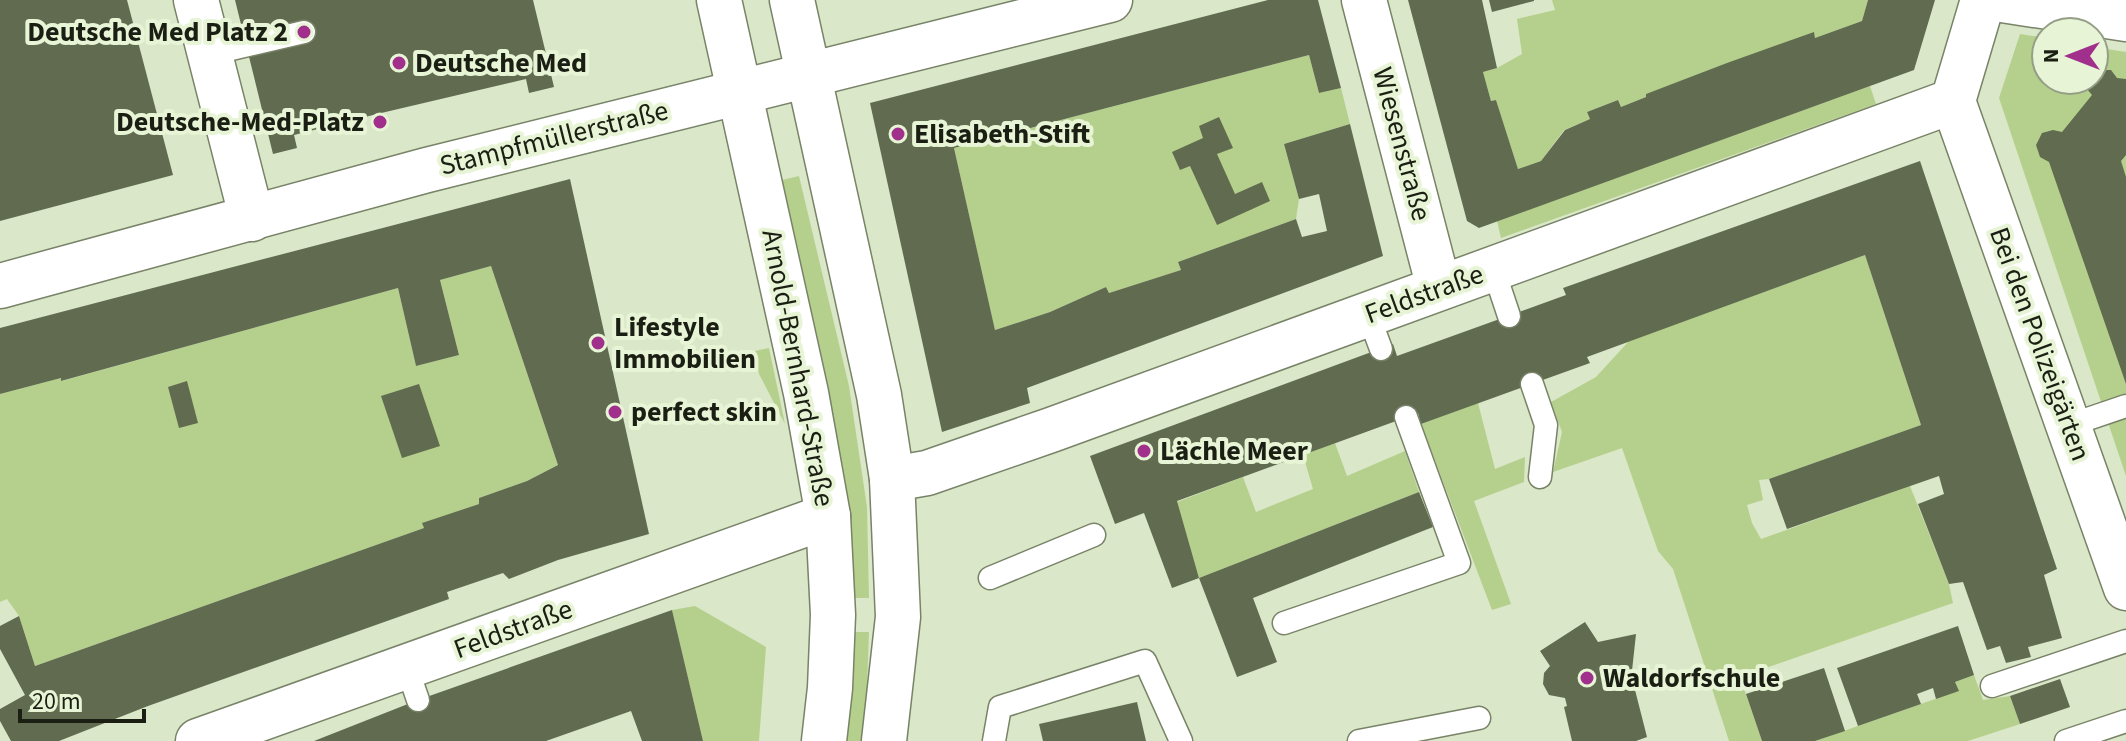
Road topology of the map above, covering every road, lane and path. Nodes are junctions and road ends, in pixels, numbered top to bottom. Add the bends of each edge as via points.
1 (196, 0) edge
2 (719, 0) edge
3 (792, 0) edge
4 (1110, 0) edge
5 (1364, 0) edge
6 (1983, 0) edge
7 (2002, 0) edge
8 (2126, 19) edge
9 (304, 32) dead end
10 (210, 54) junction
11 (808, 77) junction
12 (740, 92) junction
13 (1953, 101) junction
14 (252, 219) junction
15 (1493, 268) junction
16 (0, 286) edge
17 (1439, 288) junction
18 (1509, 316) dead end
19 (1532, 384) dead end
20 (2126, 406) edge
21 (1406, 417) dead end
22 (2070, 425) junction
23 (1540, 477) dead end
24 (892, 479) junction
25 (828, 516) junction
26 (1094, 535) dead end
27 (990, 578) dead end
28 (2126, 588) edge
29 (1284, 623) dead end
30 (2126, 641) edge
31 (1992, 686) dead end
32 (1479, 718) dead end
33 (2126, 721) edge
34 (198, 741) edge
35 (824, 741) edge
36 (884, 741) edge
37 (994, 741) edge
38 (1181, 741) edge
39 (1359, 741) edge
40 (2066, 741) edge

1 - 10 street
2 - 12 street, Arnold-Bernhard-Straße
3 - 11 street
4 - 11 street, Stampfmüllerstraße
5 - 17 street, Wiesenstraße
6 - 13 street
7 - 8 street
9 - 10 lane
10 - 14 street
11 - 12 street, Stampfmüllerstraße
11 - 24 street via 879,395
12 - 14 street, Stampfmüllerstraße
12 - 25 street, Arnold-Bernhard-Straße
13 - 15 street, Feldstraße
13 - 22 street, Bei den Polizeigärten
14 - 16 street, Stampfmüllerstraße
15 - 17 street, Feldstraße
15 - 18 lane
17 - 24 street, Feldstraße via 1375,332 927,473
19 - 23 lane via 1546,425
20 - 22 lane
21 - 29 lane via 1459,563
22 - 28 street, Bei den Polizeigärten
24 - 36 street via 898,617
25 - 34 street, Feldstraße via 413,684
25 - 35 street, Arnold-Bernhard-Straße via 833,615
26 - 27 lane
30 - 31 lane
32 - 39 lane
33 - 40 lane
37 - 38 lane via 1000,707 1145,661

